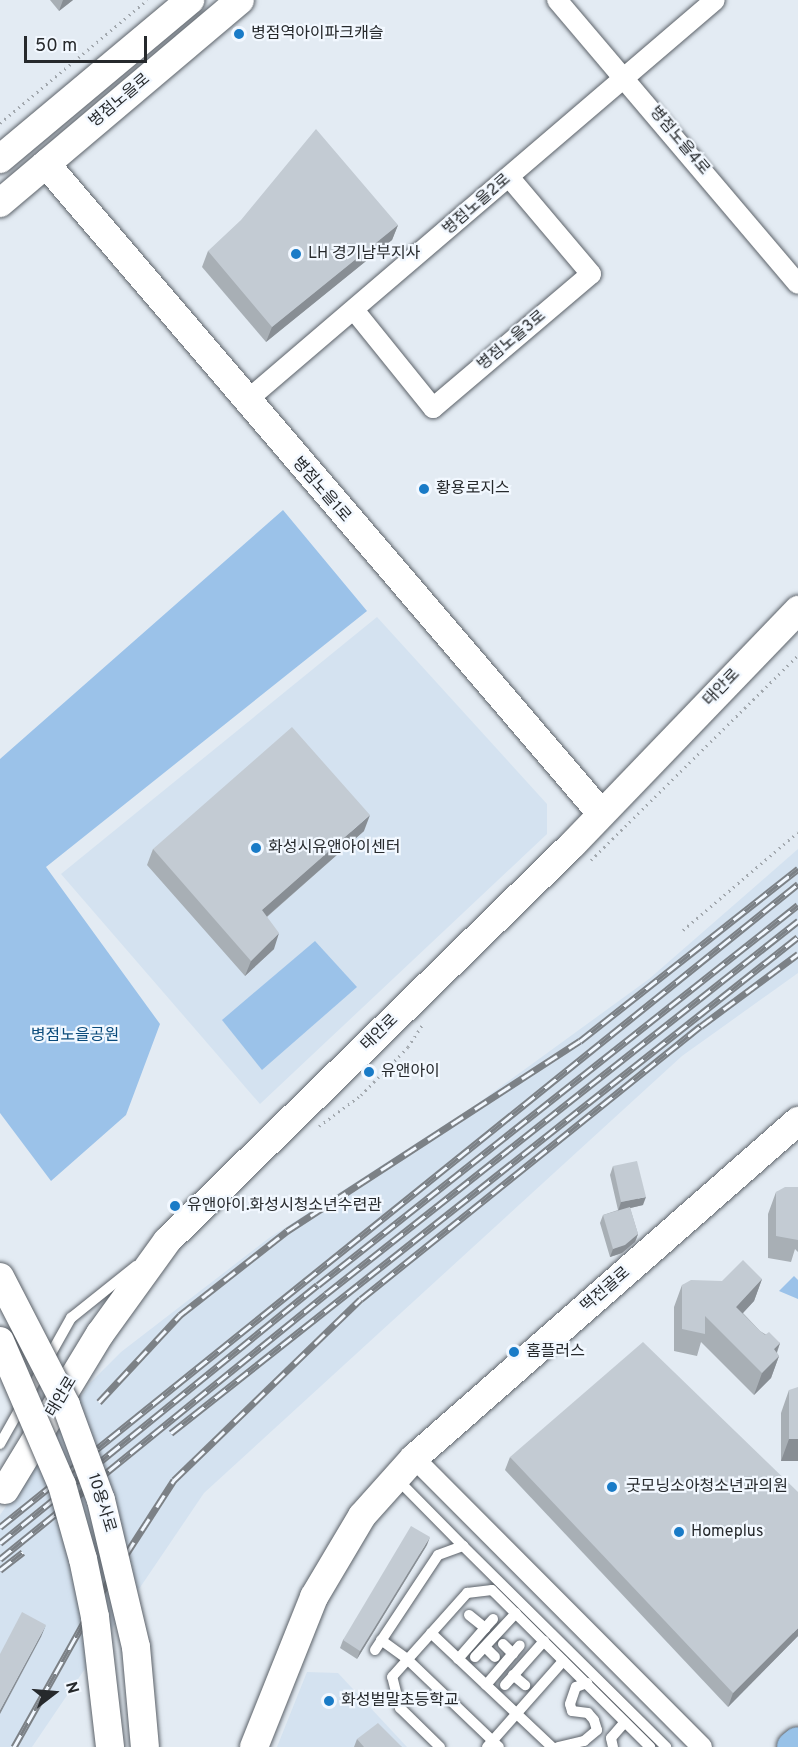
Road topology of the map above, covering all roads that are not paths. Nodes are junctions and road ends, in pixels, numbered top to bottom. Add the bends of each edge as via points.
1 (190, 0) edge
2 (240, 0) edge
3 (557, 0) edge
4 (715, 0) edge
5 (111, 66) junction
6 (626, 77) junction
7 (130, 93) junction
8 (0, 159) edge
9 (46, 164) junction
10 (509, 177) junction
11 (0, 202) edge
12 (798, 284) edge
13 (354, 310) junction
14 (245, 402) junction
15 (798, 610) edge
16 (600, 812) junction
17 (798, 1121) edge
18 (167, 1241) junction
19 (0, 1277) edge
20 (131, 1286) junction
21 (71, 1318) junction
22 (0, 1341) edge
23 (0, 1444) edge
24 (405, 1468) junction
25 (5, 1490) dead end
26 (463, 1546) junction
27 (516, 1613) junction
28 (469, 1615) dead end
29 (493, 1619) dead end
30 (485, 1628) junction
31 (430, 1633) junction
32 (544, 1641) junction
33 (503, 1644) dead end
34 (485, 1647) junction
35 (476, 1657) dead end
36 (495, 1657) dead end
37 (407, 1659) junction
38 (458, 1659) junction
39 (564, 1661) junction
40 (513, 1675) junction
41 (586, 1683) junction
42 (486, 1685) junction
43 (505, 1685) dead end
44 (525, 1685) dead end
45 (516, 1713) junction
46 (625, 1722) junction
47 (798, 1743) edge
48 (493, 1745) edge
49 (110, 1747) edge
50 (145, 1747) edge
51 (254, 1747) edge
52 (440, 1747) edge
53 (552, 1747) edge
54 (558, 1747) edge
55 (613, 1747) edge
56 (650, 1747) edge
57 (666, 1747) edge
58 (702, 1747) edge
59 (794, 1747) edge

1 - 5 street, 병점노을로
2 - 7 street, 병점노을로
3 - 6 street, 병점노을4로
4 - 6 street, 병점노을2로
5 - 7 street via 111,78 118,88
5 - 8 street, 병점노을로
6 - 10 street, 병점노을2로
6 - 12 street, 병점노을4로
7 - 9 street, 병점노을로
9 - 11 street, 병점노을로
9 - 14 street, 병점노을1로
10 - 13 street, 병점노을2로
10 - 13 street, 병점노을3로 via 591,274 433,408
13 - 14 street, 병점노을2로
14 - 16 street, 병점노을1로
15 - 16 street, 태안로
16 - 18 street, 태안로 via 573,844
17 - 24 street, 떡전골로
18 - 20 street, 태안로
18 - 21 lane
19 - 50 street, 10용사로, bridge via 66,1405 101,1500 129,1607
20 - 21 lane
20 - 25 street, 태안로
21 - 23 lane
22 - 49 street, 10용사로, bridge via 58,1474 80,1550 95,1617
24 - 26 lane
24 - 51 street, 떡전골로 via 362,1516 314,1597
24 - 58 street
26 - 37 lane via 438,1555 378,1645
26 - 57 lane
27 - 31 lane via 492,1590 467,1593
27 - 32 lane
27 - 34 lane
28 - 30 lane
29 - 30 lane
30 - 38 lane
31 - 37 lane
31 - 38 lane
32 - 39 lane
32 - 40 lane
33 - 42 lane via 516,1650
34 - 35 lane
34 - 36 lane
37 - 48 lane
37 - 52 lane via 392,1677 396,1701
38 - 42 lane
39 - 41 lane
39 - 45 lane
40 - 43 lane
40 - 44 lane
41 - 46 lane
41 - 54 lane via 576,1687 570,1704 572,1711 588,1713 597,1730 584,1741
42 - 45 lane
45 - 48 lane
45 - 53 lane
46 - 55 lane via 611,1738
46 - 56 lane
47 - 59 main road

